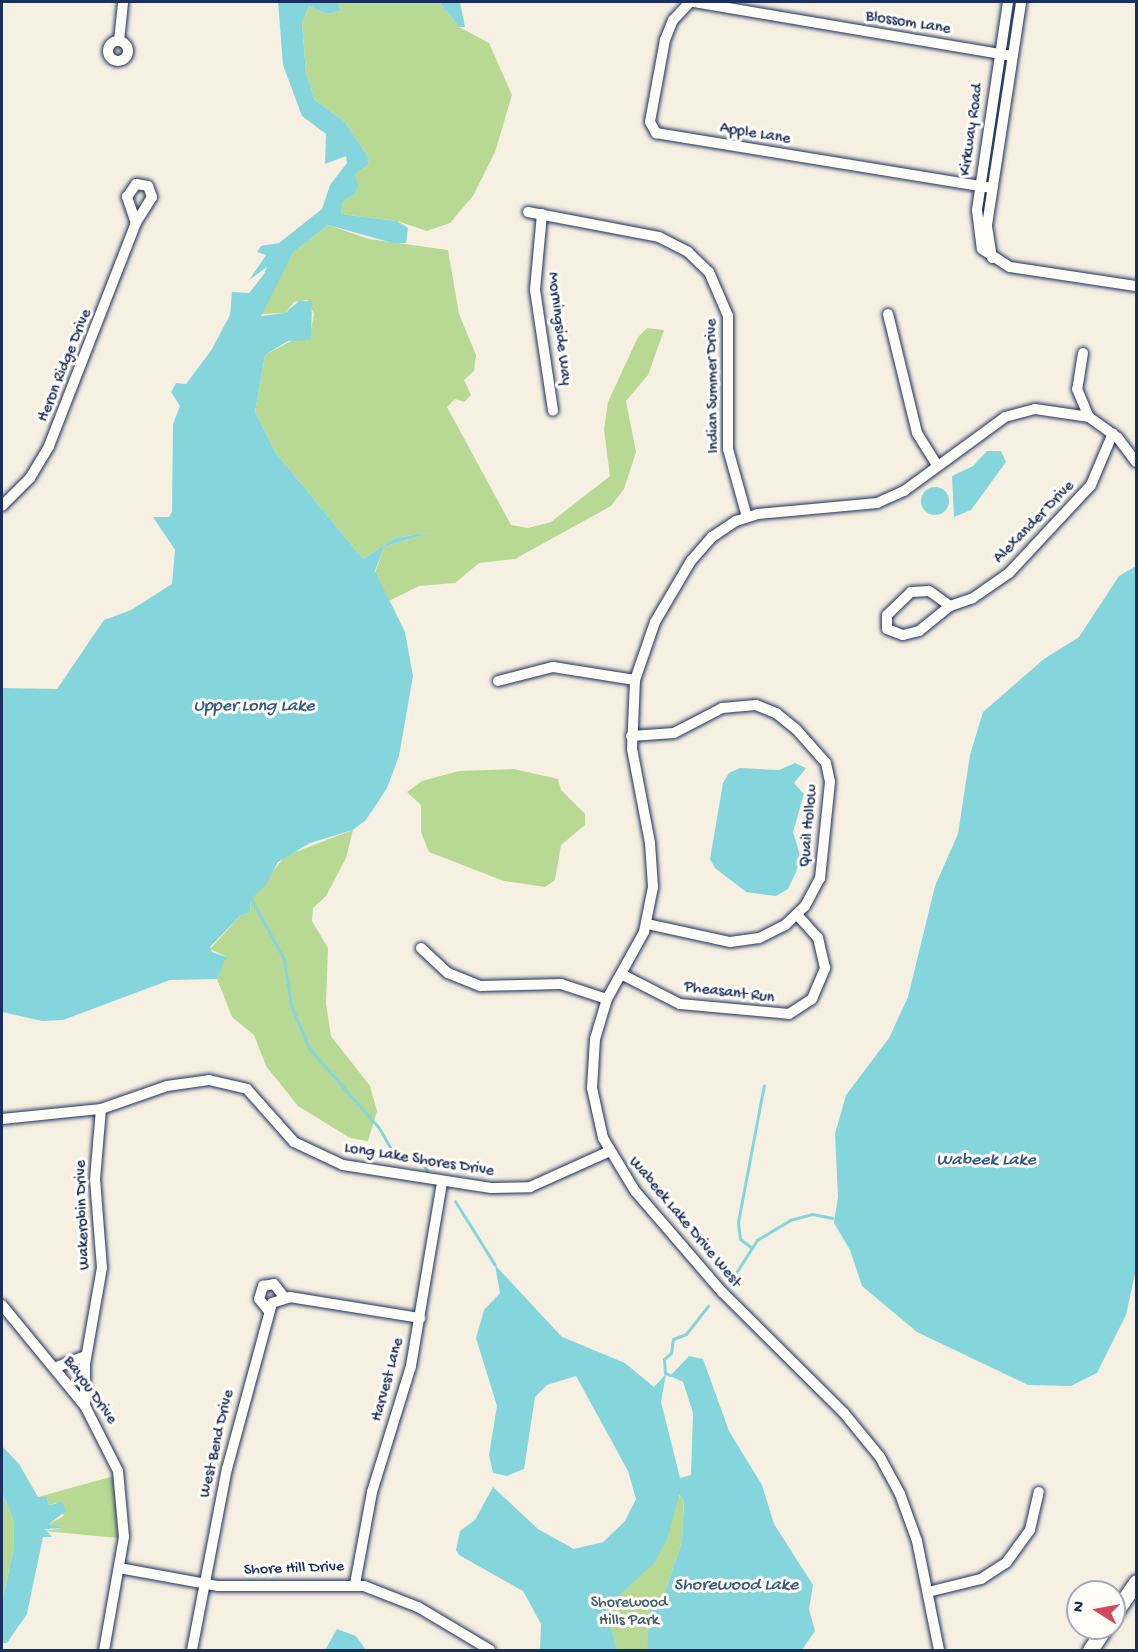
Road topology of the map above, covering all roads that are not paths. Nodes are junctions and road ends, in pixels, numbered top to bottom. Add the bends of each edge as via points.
1 (123, 2) edge
2 (692, 2) edge
3 (1008, 2) edge
4 (1021, 2) edge
5 (119, 41) dead end
6 (999, 53) junction
7 (1012, 56) junction
8 (986, 186) junction
9 (528, 212) dead end
10 (542, 214) junction
11 (136, 224) dead end
12 (1137, 286) edge
13 (888, 314) dead end
14 (1083, 353) dead end
15 (554, 411) dead end
16 (1089, 417) junction
17 (1113, 433) junction
18 (1137, 462) edge
19 (938, 466) junction
20 (2, 506) edge
21 (747, 517) junction
22 (950, 606) junction
23 (635, 680) junction
24 (498, 681) dead end
25 (631, 736) junction
26 (797, 915) junction
27 (646, 924) junction
28 (421, 948) dead end
29 (621, 974) junction
30 (607, 999) junction
31 (101, 1109) junction
32 (2, 1119) edge
33 (608, 1152) junction
34 (442, 1182) junction
35 (284, 1297) junction
36 (2, 1305) edge
37 (268, 1310) junction
38 (420, 1318) junction
39 (86, 1356) junction
40 (54, 1368) junction
41 (85, 1406) junction
42 (1039, 1492) dead end
43 (120, 1568) junction
44 (1137, 1582) edge
45 (355, 1584) junction
46 (205, 1585) junction
47 (928, 1592) junction
48 (1126, 1597) edge
49 (104, 1650) edge
50 (192, 1650) edge
51 (490, 1650) edge
52 (939, 1650) edge

1 - 5 street
2 - 6 street, Blossom Lane
2 - 8 street, Apple Lane via 673,20 663,46 650,122 656,133
3 - 6 street, Kirkway Road
4 - 7 street, Kirkway Road
6 - 7 street, Blossom Lane
6 - 8 street, Kirkway Road
7 - 8 street, Kirkway Road
8 - 12 street, Kirkway Road via 978,239 992,258 1016,268
9 - 10 street, Indian Summer Drive
10 - 15 street, Morningside Way via 536,290
10 - 21 street, Indian Summer Drive via 669,240 695,257 715,281 729,326 728,449
11 - 20 street, Heron Ridge Drive via 49,446 30,477
13 - 19 street via 916,433
14 - 16 street via 1076,382
16 - 17 street
16 - 19 street via 1051,408 1019,412
17 - 18 street
17 - 22 street, Alexander Drive via 1091,485 1035,548 999,581
19 - 21 street via 904,491 865,507
21 - 23 street, Wabeek Lake Drive West via 720,531 691,561 655,622
22 - 22 street, Alexander Drive via 929,591 911,592 886,615 887,629 903,635 919,631
23 - 24 street via 553,667
23 - 25 street, Wabeek Lake Drive West
25 - 26 street, Quail Hollow via 674,733 722,708 747,704 781,716 822,757 830,782 823,865 816,888
25 - 27 street, Wabeek Lake Drive West via 653,858
26 - 27 street, Quail Hollow via 768,935 739,942 698,939
26 - 29 street, Pheasant Run via 818,938 825,968 812,999 789,1014 680,1004
27 - 29 street, Wabeek Lake Drive West
28 - 30 street via 448,972 480,986 561,984
29 - 30 street, Wabeek Lake Drive West
30 - 33 street, Wabeek Lake Drive West via 594,1039 591,1074 594,1104
31 - 32 street, Long Lake Shores Drive
31 - 34 street, Long Lake Shores Drive via 183,1082 224,1081 255,1094 289,1137 318,1157
31 - 39 street, Wakerobin Drive via 95,1179 102,1268
33 - 34 street, Long Lake Shores Drive via 530,1186 491,1188
33 - 47 street, Wabeek Lake Drive West via 635,1191 722,1292 869,1443 906,1507
34 - 38 street, Harvest Lane
35 - 37 street
35 - 37 street, West Bend Drive via 274,1284 263,1286 260,1299
35 - 38 street, West Bend Drive
36 - 40 street, Bayou Drive
37 - 46 street, West Bend Drive via 227,1469
38 - 45 street, Harvest Lane via 401,1405 372,1492
39 - 40 street
39 - 41 street, Wakerobin Drive
40 - 41 street, Bayou Drive
41 - 43 street, Bayou Drive via 108,1445 120,1481 124,1536
42 - 47 street via 1030,1530 1006,1563 981,1580
43 - 46 street, Shore Hill Drive
43 - 49 street, Bayou Drive
44 - 48 main road
45 - 46 street, Shore Hill Drive
45 - 51 street, Shore Hill Drive via 418,1607
46 - 50 street, West Bend Drive
47 - 52 street, Wabeek Lake Drive West

